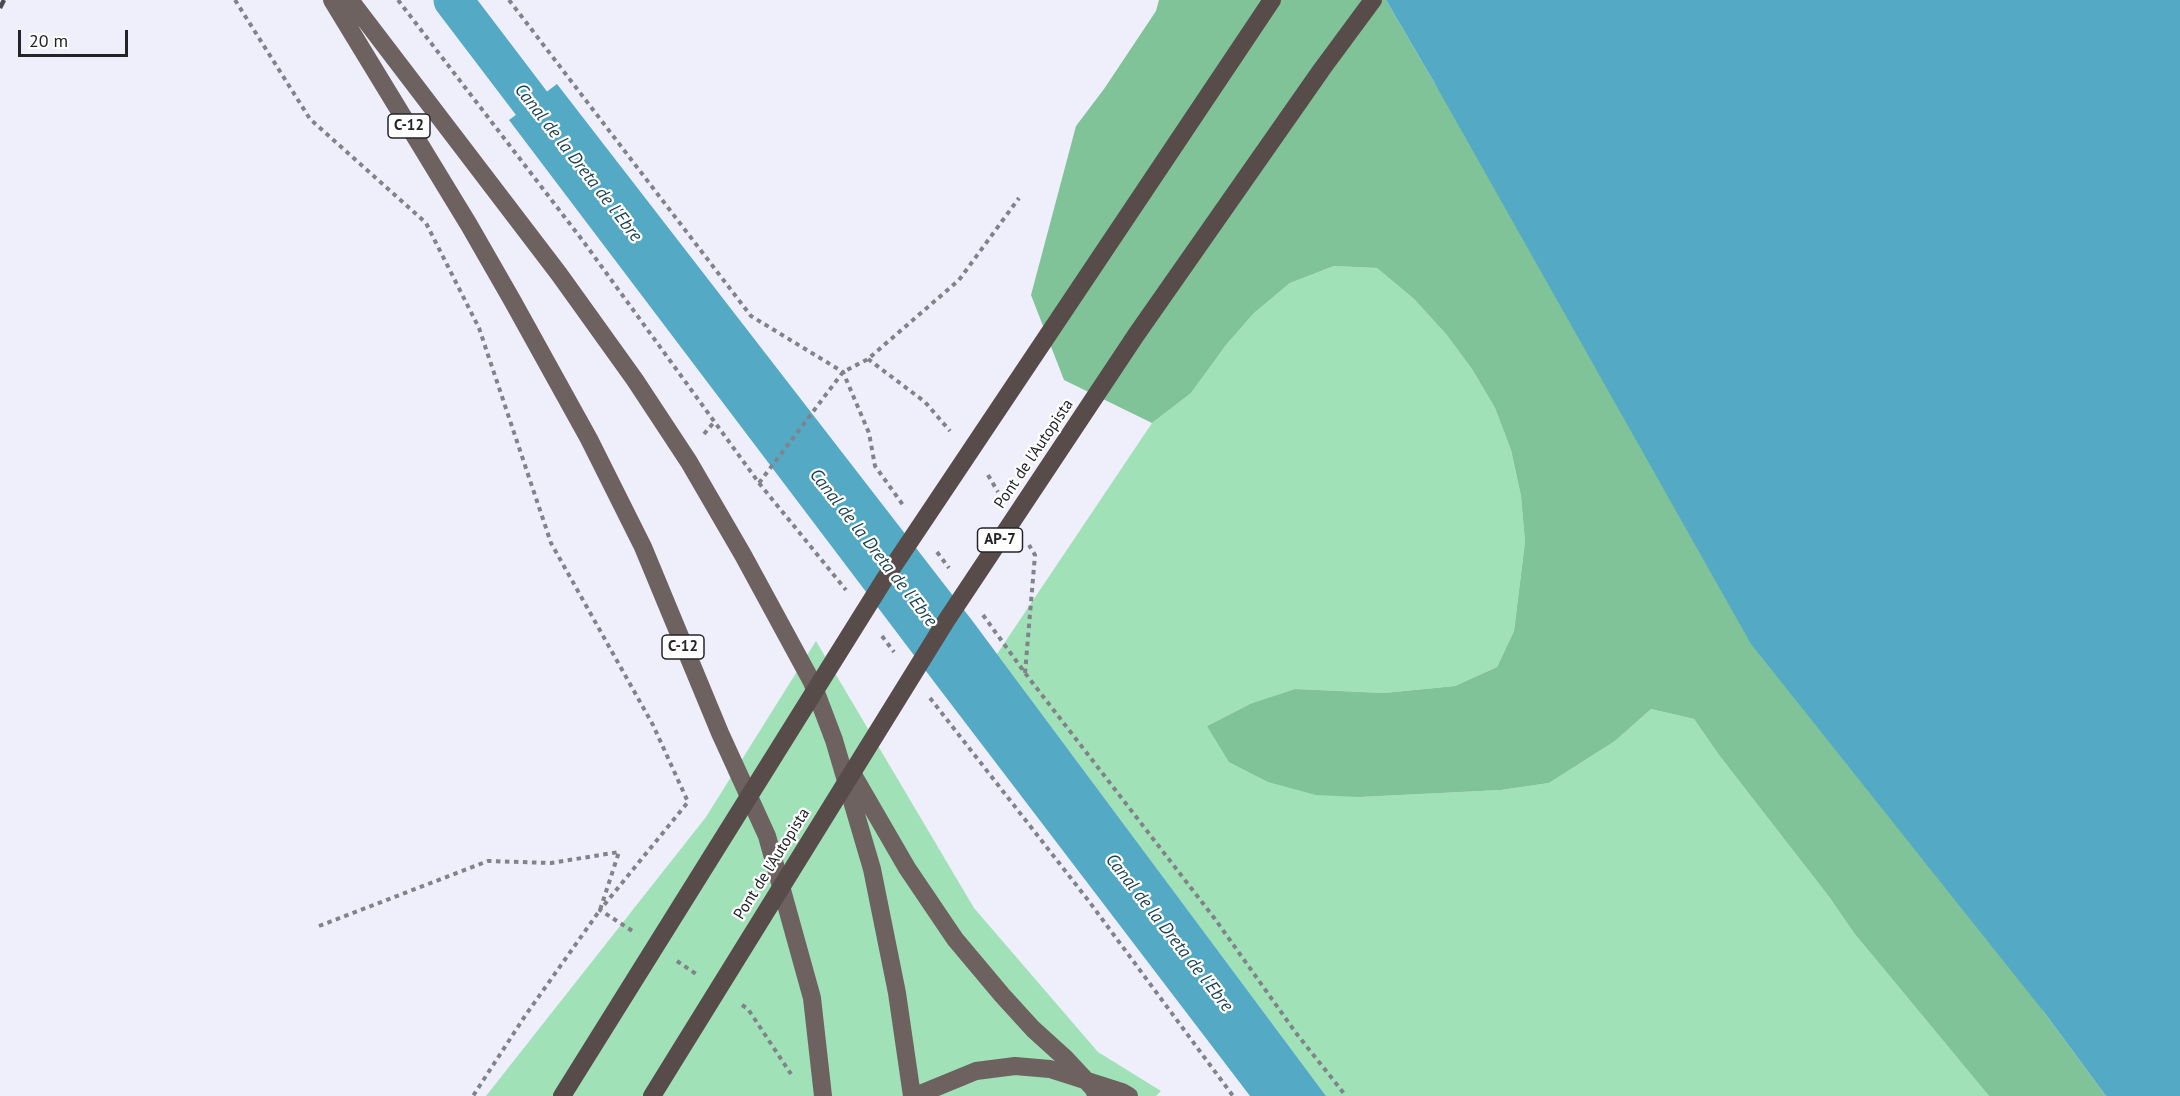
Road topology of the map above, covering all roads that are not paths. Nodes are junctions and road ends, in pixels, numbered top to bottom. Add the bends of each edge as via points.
1 (332, 0) edge
2 (350, 0) edge
3 (1272, 0) edge
4 (1373, 0) edge
5 (834, 740) junction
6 (1084, 1079) junction
7 (562, 1096) edge
8 (652, 1096) edge
9 (823, 1096) edge
10 (914, 1096) edge
11 (1097, 1096) edge
12 (1129, 1096) edge

1 - 9 main road, C-12 via 518,310 643,547 767,836 812,998
2 - 5 main road, C-12 via 559,274 689,462 812,682
3 - 7 highway, bridge via 884,580
4 - 8 highway, Pont de l'Autopista / AP-7, bridge via 1136,335 946,621
5 - 6 main road via 906,868 955,939 1002,995
5 - 10 main road, C-12 via 872,869
6 - 10 main road via 1050,1069 993,1068 952,1079
6 - 11 main road
6 - 12 main road

